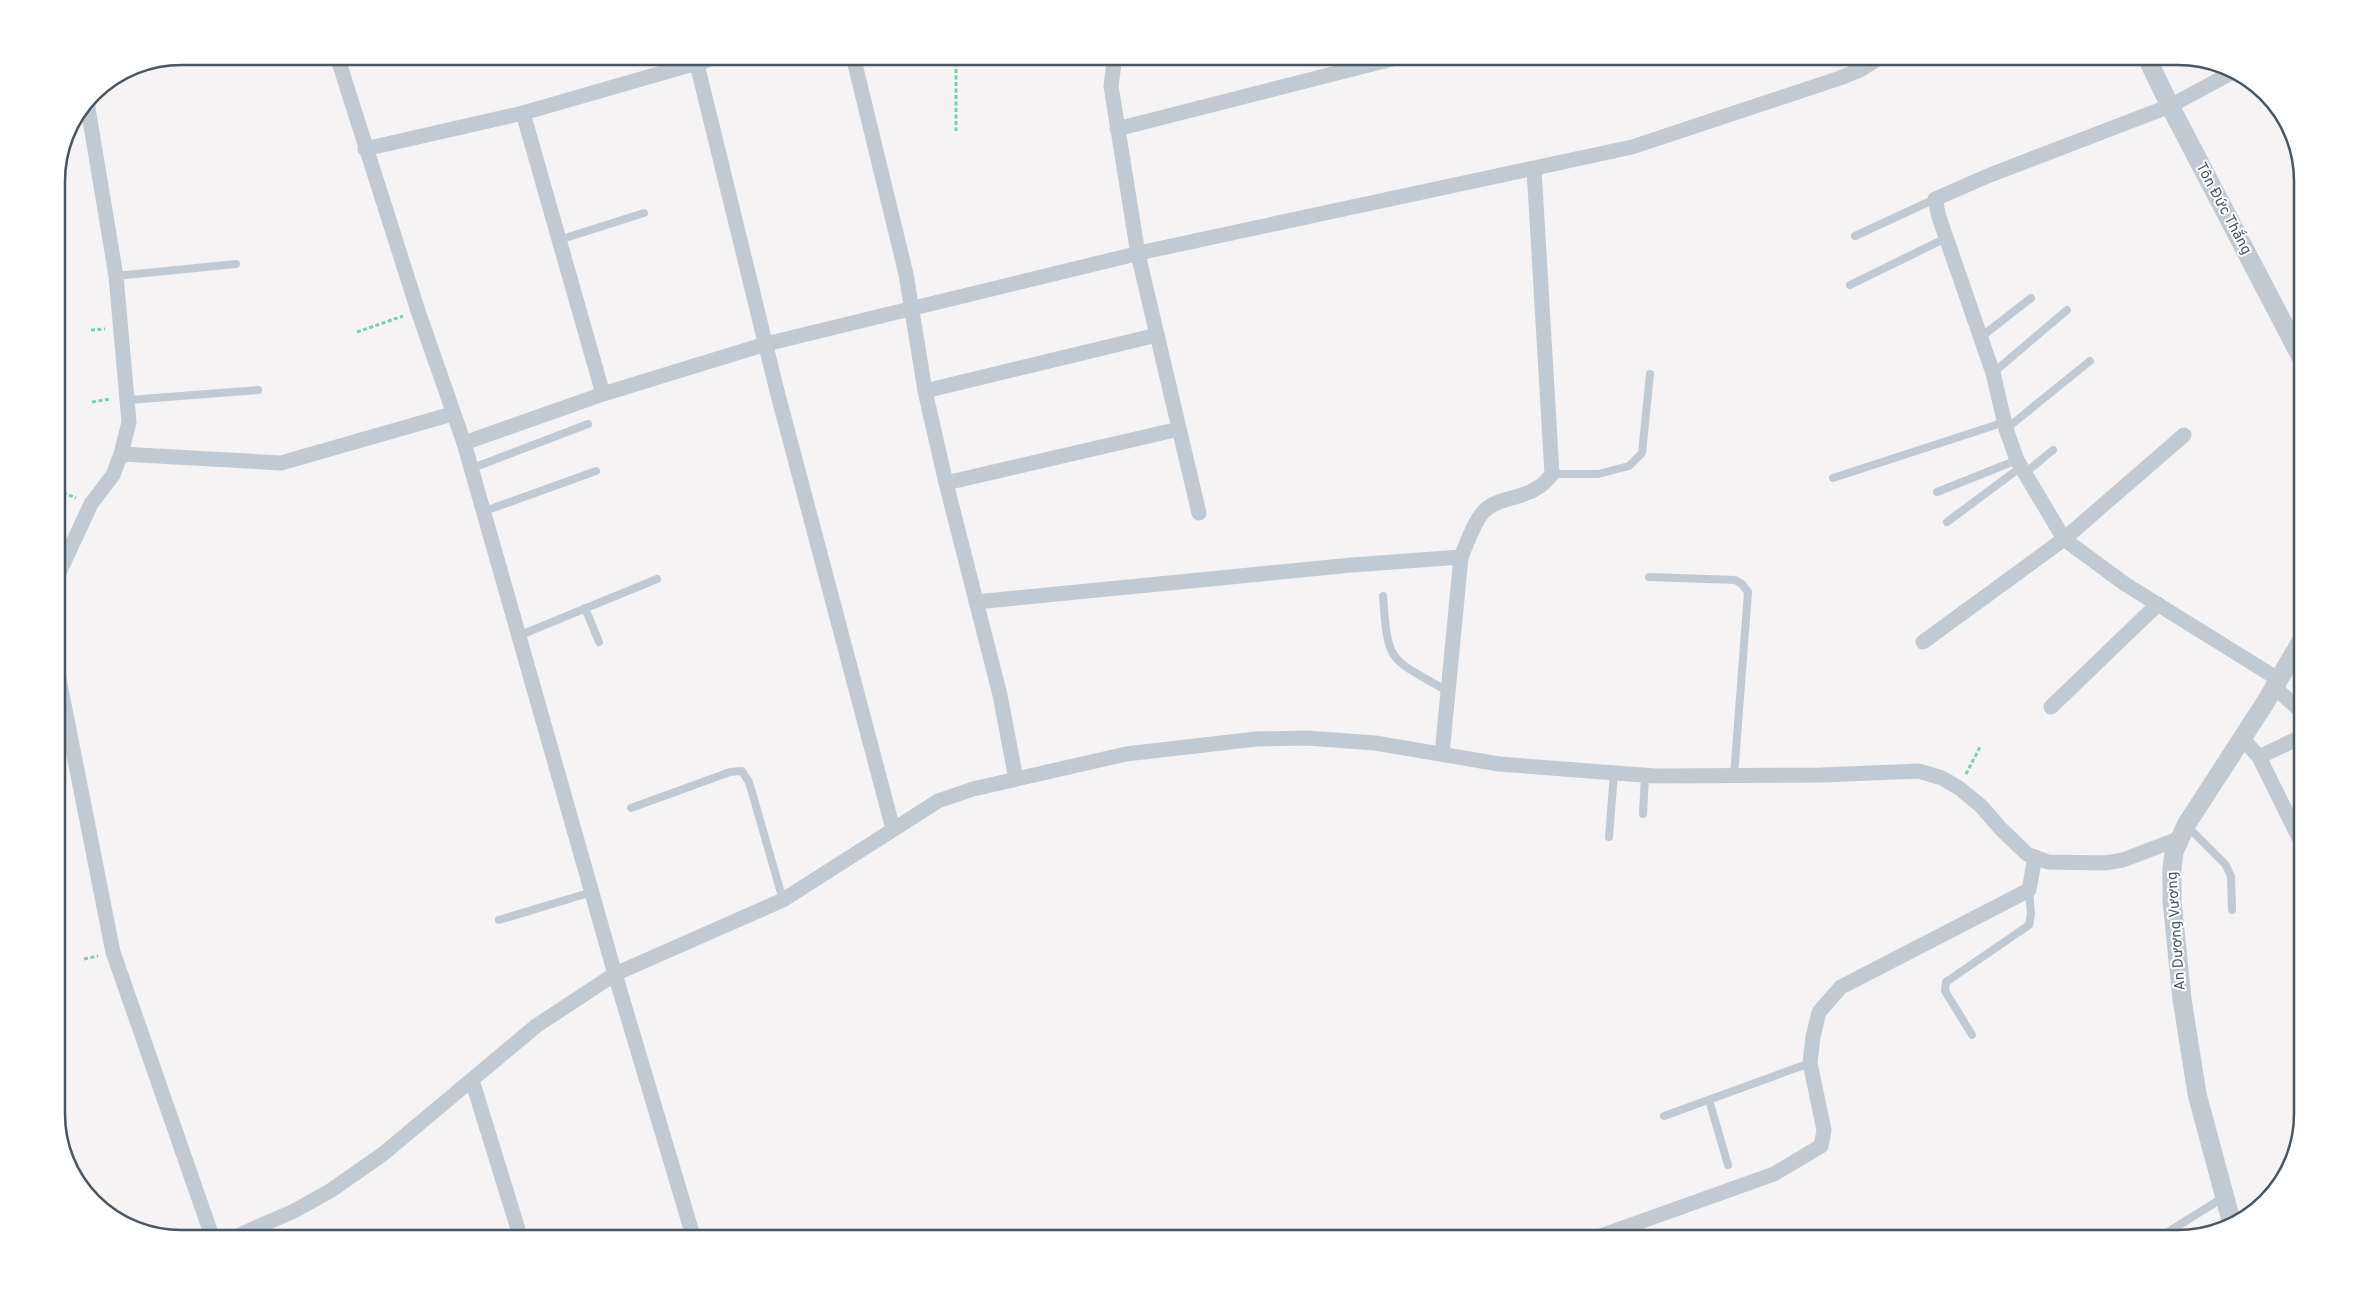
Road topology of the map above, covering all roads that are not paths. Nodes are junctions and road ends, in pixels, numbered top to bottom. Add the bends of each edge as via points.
1 (339, 65) edge
2 (680, 65) edge
3 (697, 65) edge
4 (855, 65) edge
5 (1114, 65) edge
6 (1369, 65) edge
7 (1853, 65) edge
8 (2150, 65) edge
9 (2226, 76) edge
10 (2170, 106) junction
11 (89, 112) edge
12 (523, 113) junction
13 (1117, 129) junction
14 (365, 149) junction
15 (1534, 169) junction
16 (1935, 200) junction
17 (644, 212) dead end
18 (1855, 236) dead end
19 (1946, 238) junction
20 (559, 240) junction
21 (1138, 254) junction
22 (236, 264) dead end
23 (116, 276) junction
24 (1850, 285) dead end
25 (2031, 298) dead end
26 (912, 308) junction
27 (2068, 310) dead end
28 (1157, 335) junction
29 (1981, 337) junction
30 (766, 344) junction
31 (2294, 346) edge
32 (2090, 361) dead end
33 (1994, 373) junction
34 (1650, 374) dead end
35 (258, 390) dead end
36 (925, 390) junction
37 (602, 394) junction
38 (128, 400) junction
39 (452, 414) junction
40 (588, 424) dead end
41 (2006, 426) junction
42 (1179, 429) junction
43 (2184, 435) dead end
44 (464, 443) junction
45 (2053, 450) dead end
46 (122, 454) junction
47 (2021, 467) junction
48 (470, 469) junction
49 (596, 471) dead end
50 (1552, 474) junction
51 (1833, 478) dead end
52 (946, 484) junction
53 (1937, 492) dead end
54 (482, 512) junction
55 (1199, 513) dead end
56 (1946, 522) dead end
57 (2064, 539) junction
58 (1461, 557) junction
59 (65, 558) edge
60 (1649, 577) dead end
61 (657, 579) dead end
62 (1384, 596) dead end
63 (976, 602) junction
64 (2158, 604) junction
65 (586, 608) junction
66 (518, 636) junction
67 (598, 642) dead end
68 (1923, 642) dead end
69 (2294, 653) edge
70 (2276, 683) junction
71 (1448, 691) junction
72 (2294, 703) edge
73 (2051, 707) dead end
74 (65, 714) edge
75 (2242, 738) junction
76 (2294, 740) edge
77 (1442, 754) junction
78 (2259, 757) junction
79 (1614, 773) junction
80 (1645, 776) junction
81 (1734, 776) junction
82 (1016, 779) junction
83 (631, 808) dead end
84 (1643, 814) dead end
85 (2294, 828) edge
86 (893, 829) junction
87 (2182, 832) junction
88 (1609, 837) dead end
89 (2035, 858) junction
90 (2029, 890) junction
91 (592, 892) junction
92 (783, 900) junction
93 (2232, 910) dead end
94 (499, 920) dead end
95 (616, 974) junction
96 (1972, 1035) dead end
97 (1810, 1064) junction
98 (472, 1080) junction
99 (1709, 1100) junction
100 (1664, 1116) dead end
101 (1728, 1165) dead end
102 (2224, 1197) junction
103 (2230, 1217) edge
104 (265, 1223) junction
105 (210, 1230) edge
106 (250, 1230) edge
107 (266, 1230) edge
108 (518, 1230) edge
109 (691, 1230) edge
110 (1617, 1230) edge
111 (2171, 1230) edge

1 - 14 street
2 - 12 street
3 - 30 street
4 - 26 street
5 - 13 street via 1110,86
6 - 13 street
7 - 15 street via 1632,148
8 - 10 street, Tôn Đức Thắng
9 - 10 street
10 - 16 street via 1990,175
10 - 31 street, Tôn Đức Thắng
11 - 23 street
12 - 14 street
12 - 20 street
13 - 21 street
14 - 39 street
15 - 21 street
15 - 50 street
16 - 18 lane
16 - 19 street
17 - 20 lane
19 - 24 lane
19 - 29 street
20 - 37 street
21 - 26 street
21 - 28 street
22 - 23 lane
23 - 38 street
25 - 29 lane
26 - 30 street
26 - 36 street
27 - 33 lane
28 - 36 street
28 - 42 street
29 - 33 street
30 - 37 street
30 - 86 street
32 - 41 lane
33 - 41 street
34 - 50 lane via 1642,453 1629,466 1598,474
35 - 38 lane
36 - 52 street
37 - 44 street
38 - 46 street via 129,422
39 - 44 street
39 - 46 street via 281,463
40 - 48 lane
41 - 47 street
41 - 51 lane
42 - 52 street
42 - 55 street
43 - 57 street
44 - 48 street
45 - 47 lane
46 - 59 street via 112,475 91,504
47 - 53 lane
47 - 56 lane
47 - 57 street
48 - 54 street
49 - 54 lane
50 - 58 street via 1532,492 1491,506 1482,513
52 - 63 street
54 - 66 street
57 - 64 street
57 - 68 street
58 - 63 street
58 - 71 street
60 - 81 lane via 1735,580 1748,592
61 - 65 lane
62 - 71 lane via 1387,640 1392,655
63 - 82 street via 1000,695
64 - 70 street
64 - 73 street
65 - 66 lane
65 - 67 lane
66 - 91 street
69 - 70 street, An Dương Vương
70 - 72 street
70 - 75 street, An Dương Vương
71 - 77 street
74 - 105 street via 113,952
75 - 78 street
75 - 87 street, An Dương Vương
76 - 78 street
77 - 79 street via 1499,764
77 - 82 street via 1375,743 1307,738 1256,739 1126,754
78 - 85 street
79 - 80 street
79 - 88 lane
80 - 81 street
80 - 84 lane
81 - 89 street via 1918,771 1942,778 1959,788
82 - 86 street via 973,788 938,801
83 - 92 lane via 730,772 742,771 749,782
86 - 92 street
87 - 89 street via 2123,860 2105,863 2048,862
87 - 93 lane via 2225,864 2231,876
87 - 102 street, An Dương Vương via 2172,869 2172,902 2182,998 2197,1094
89 - 90 street
90 - 96 lane via 2029,925 1946,982 1945,991
90 - 97 street via 1841,987 1819,1012
91 - 94 lane
91 - 95 street
92 - 95 street
95 - 98 street via 536,1026
95 - 109 street
97 - 99 lane
97 - 110 street via 1824,1130 1821,1146 1774,1174
98 - 104 street via 383,1154 330,1191
98 - 108 street
99 - 100 lane
99 - 101 lane
102 - 103 street, An Dương Vương
102 - 111 lane
104 - 106 street
104 - 107 street

